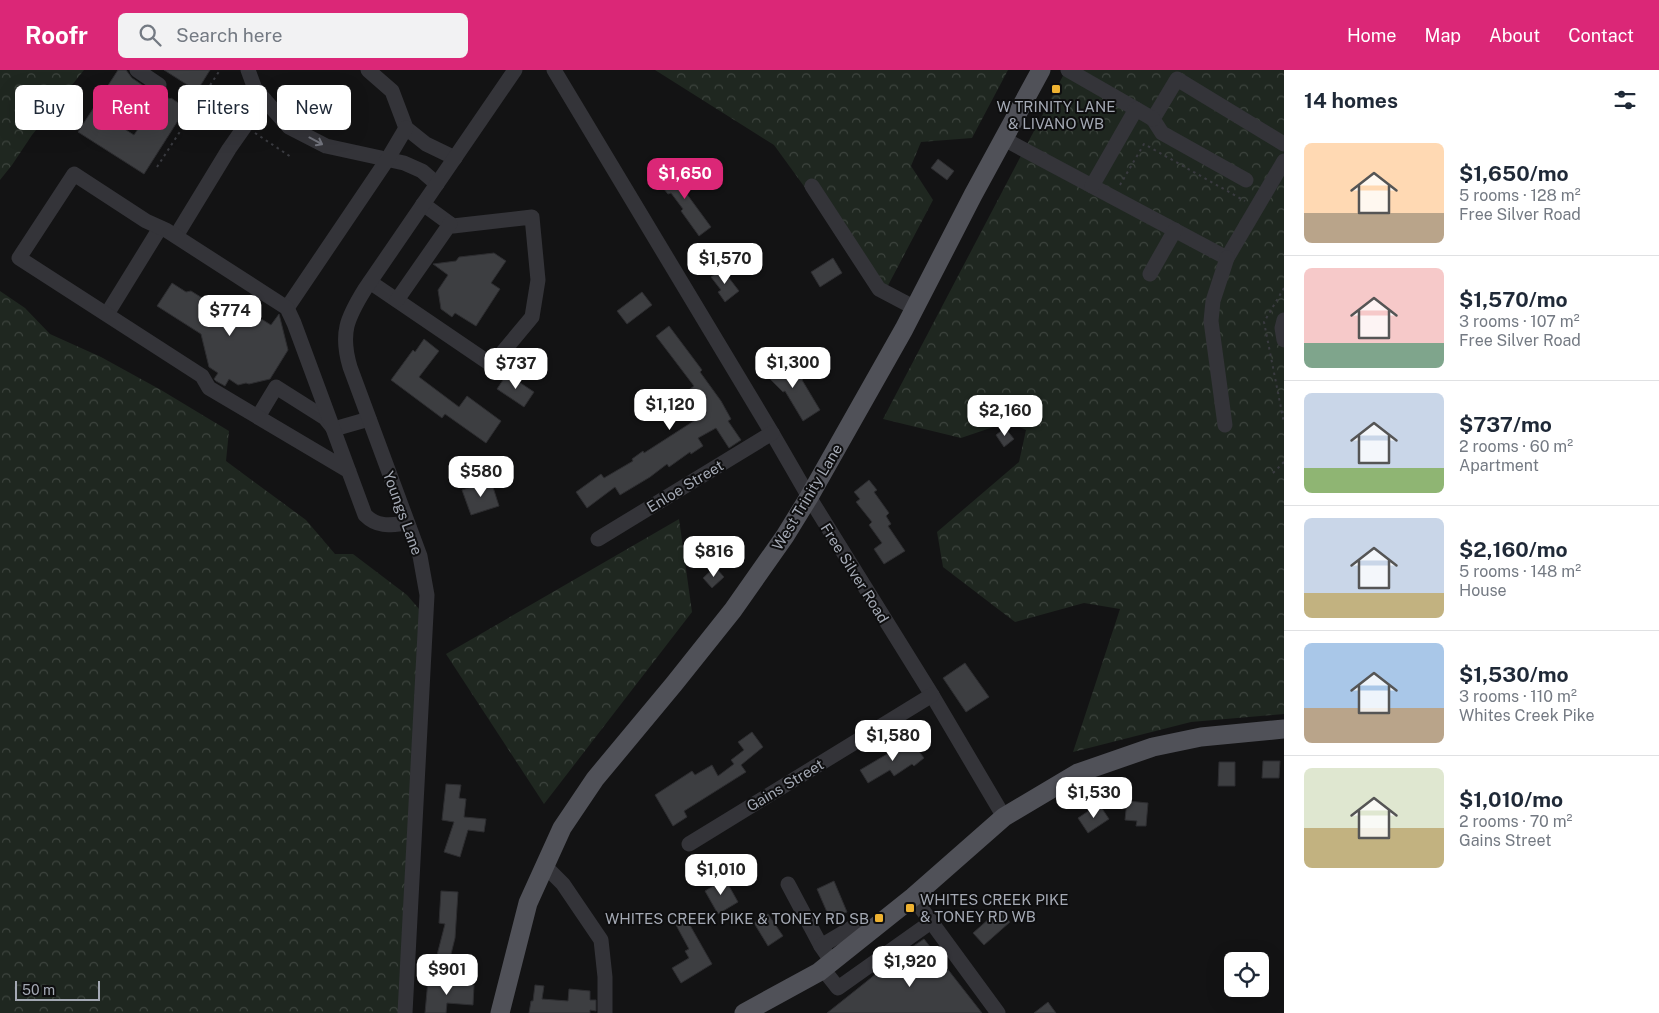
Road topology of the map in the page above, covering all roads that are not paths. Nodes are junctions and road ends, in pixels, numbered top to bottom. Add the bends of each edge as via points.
1 (137, 70) edge
2 (248, 70) edge
3 (368, 70) edge
4 (515, 70) edge
5 (554, 70) edge
6 (1041, 70) edge
7 (1068, 70) edge
8 (159, 85) dead end
9 (254, 85) edge
10 (267, 102) edge
11 (1136, 109) junction
12 (1153, 119) junction
13 (406, 128) junction
14 (242, 130) edge
15 (1004, 139) junction
16 (1284, 144) edge
17 (455, 158) junction
18 (387, 160) junction
19 (1284, 161) edge
20 (1246, 180) dead end
21 (437, 184) junction
22 (812, 186) dead end
23 (1092, 186) junction
24 (423, 204) junction
25 (450, 224) junction
26 (160, 228) junction
27 (1174, 230) junction
28 (176, 236) junction
29 (1227, 258) junction
30 (1150, 274) dead end
31 (370, 282) junction
32 (397, 300) junction
33 (287, 308) junction
34 (915, 308) junction
35 (106, 314) junction
36 (258, 416) junction
37 (369, 419) junction
38 (1225, 425) dead end
39 (334, 429) junction
40 (772, 433) junction
41 (349, 471) junction
42 (809, 497) junction
43 (407, 523) junction
44 (598, 539) dead end
45 (932, 696) junction
46 (1284, 729) edge
47 (1004, 818) junction
48 (689, 844) dead end
49 (545, 866) junction
50 (788, 884) dead end
51 (913, 897) junction
52 (931, 922) junction
53 (862, 938) junction
54 (821, 946) junction
55 (828, 965) junction
56 (750, 1012) edge
57 (405, 1013) edge
58 (500, 1013) edge
59 (604, 1013) edge
60 (998, 1013) edge

1 - 8 street
2 - 9 street
3 - 13 street via 392,91
4 - 17 street, Youngs Lane
5 - 40 street, Free Silver Road
6 - 15 main road, West Trinity Lane
7 - 11 street
10 -> 18 street via 289,127 326,146
11 - 12 street
11 - 23 street
12 - 16 street via 1177,79
12 - 20 street via 1162,133
13 - 17 street via 426,144
13 - 18 street
14 - 28 street
15 - 23 street
15 - 34 main road, West Trinity Lane
17 - 21 street, Youngs Lane
18 - 21 street via 404,163
18 - 33 street
19 - 29 street
21 - 24 street, Youngs Lane
22 - 34 street via 879,289
23 - 27 street
24 - 25 street
24 - 31 street, Youngs Lane
25 - 32 street
25 - 32 street via 532,217 538,280 532,317 492,365
26 - 28 street
26 - 35 street
26 - 35 street via 74,174 19,258
27 - 29 street
27 - 30 street
28 - 33 street
29 - 38 street via 1211,321
31 - 32 street
31 - 37 street, Youngs Lane via 352,310 344,338 345,352
33 - 39 street
34 - 42 main road, West Trinity Lane
35 - 36 street via 202,376 209,388
36 - 39 street via 276,387 326,418
36 - 41 street
37 - 39 street
37 - 43 street, Youngs Lane
39 - 41 street
40 - 42 street, Free Silver Road
40 - 44 street, Enloe Street
41 - 43 street via 365,515 371,521 389,526
42 - 45 street, Free Silver Road
42 - 49 main road, West Trinity Lane via 733,610 595,779 562,828
43 - 57 street, Youngs Lane via 420,556 427,595
45 - 47 street, Free Silver Road
45 - 48 street, Gains Street
46 - 47 main road via 1201,737 1152,747 1078,773
47 - 51 main road
49 - 58 main road, West Trinity Lane via 528,903
49 - 59 street via 563,884 601,940
50 - 54 street
51 - 52 street
51 - 53 main road
52 - 55 street via 838,988
52 - 60 street
53 - 54 street via 853,927
53 - 55 main road
54 - 55 street
55 - 56 main road

